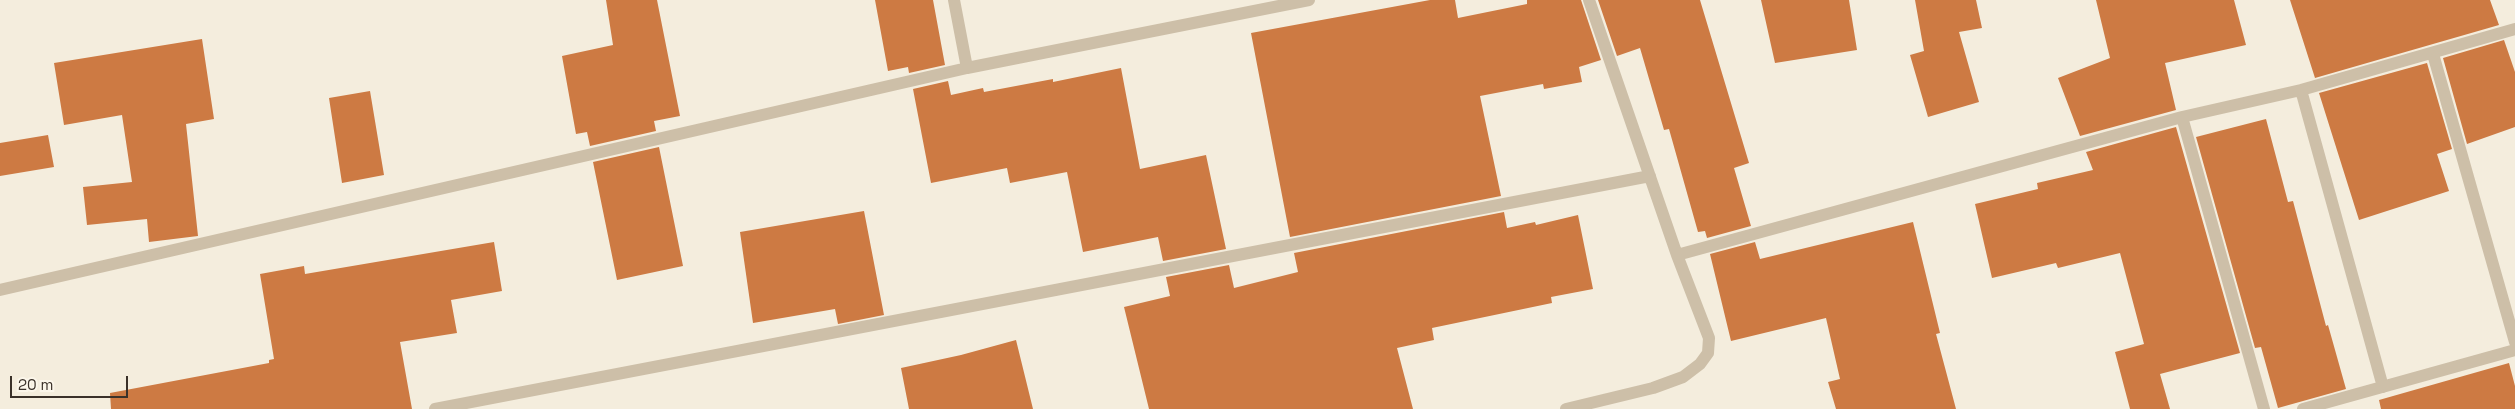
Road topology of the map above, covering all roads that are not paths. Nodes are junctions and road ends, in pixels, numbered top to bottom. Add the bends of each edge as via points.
1 (954, 0) edge
2 (1309, 0) edge
3 (1589, 0) edge
4 (1281, 3) edge
5 (2515, 29) edge
6 (2433, 54) junction
7 (967, 68) junction
8 (2301, 90) junction
9 (2182, 117) junction
10 (1650, 176) junction
11 (1677, 254) junction
12 (0, 290) edge
13 (2515, 342) edge
14 (2515, 350) edge
15 (2383, 387) junction
16 (435, 409) edge
17 (1566, 409) edge
18 (2264, 409) edge
19 (2303, 409) edge

1 - 7 street
2 - 4 street
3 - 10 street
4 - 7 street
5 - 6 street
6 - 8 street
6 - 13 street
7 - 12 street
8 - 9 street
8 - 15 street
9 - 11 street
9 - 18 street
10 - 11 street
10 - 16 street
11 - 17 street via 1708,338 1708,353 1683,377 1653,388
14 - 15 street
15 - 19 street

